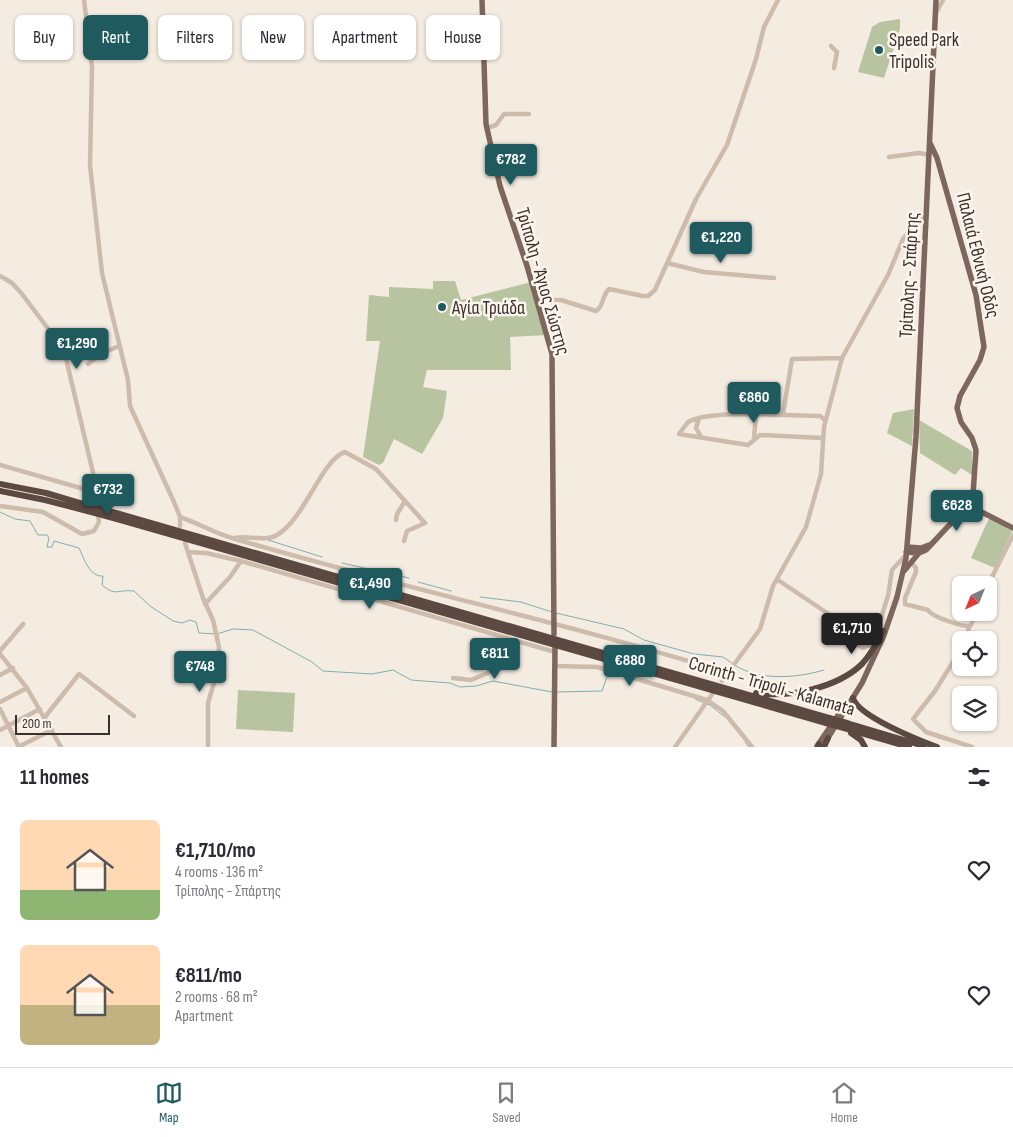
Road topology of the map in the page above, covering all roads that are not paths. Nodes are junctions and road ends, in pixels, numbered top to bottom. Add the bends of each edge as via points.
1 (84, 0) edge
2 (482, 0) edge
3 (778, 0) edge
4 (936, 0) edge
5 (943, 0) edge
6 (936, 13) junction
7 (831, 46) dead end
8 (834, 68) dead end
9 (529, 114) dead end
10 (487, 128) junction
11 (930, 143) junction
12 (929, 155) junction
13 (889, 157) dead end
14 (926, 216) junction
15 (667, 263) junction
16 (0, 276) edge
17 (774, 278) dead end
18 (537, 300) junction
19 (119, 346) junction
20 (842, 358) junction
21 (88, 364) dead end
22 (756, 414) junction
23 (783, 414) junction
24 (700, 418) junction
25 (826, 420) junction
26 (701, 437) junction
27 (822, 438) junction
28 (754, 439) junction
29 (0, 465) edge
30 (0, 484) edge
31 (0, 491) edge
32 (93, 493) junction
33 (405, 501) junction
34 (968, 505) junction
35 (0, 506) edge
36 (94, 510) junction
37 (117, 516) junction
38 (180, 517) junction
39 (396, 520) dead end
40 (180, 526) dead end
41 (1013, 528) edge
42 (1013, 534) edge
43 (233, 538) junction
44 (404, 541) dead end
45 (185, 543) dead end
46 (917, 550) junction
47 (188, 552) junction
48 (906, 552) junction
49 (240, 561) junction
50 (911, 562) junction
51 (900, 570) junction
52 (992, 576) edge
53 (778, 580) junction
54 (205, 604) junction
55 (972, 621) edge
56 (554, 623) junction
57 (23, 624) dead end
58 (969, 627) junction
59 (883, 631) junction
60 (968, 631) edge
61 (554, 634) dead end
62 (498, 636) junction
63 (555, 649) joint
64 (0, 652) edge
65 (952, 664) edge
66 (554, 666) junction
67 (13, 668) junction
68 (730, 671) junction
69 (0, 675) edge
70 (453, 678) dead end
71 (722, 681) dead end
72 (27, 688) junction
73 (736, 690) junction
74 (713, 693) dead end
75 (853, 698) junction
76 (707, 701) junction
77 (0, 702) edge
78 (0, 709) edge
79 (40, 709) junction
80 (45, 716) junction
81 (134, 716) dead end
82 (828, 720) junction
83 (8, 726) junction
84 (845, 727) junction
85 (0, 730) edge
86 (52, 730) junction
87 (828, 738) joint
88 (27, 745) edge
89 (820, 746) edge
90 (19, 747) edge
91 (61, 747) edge
92 (208, 747) edge
93 (554, 747) edge
94 (676, 747) edge
95 (752, 747) edge
96 (865, 747) edge
97 (908, 747) edge
98 (928, 747) edge
99 (937, 747) edge
100 (972, 747) edge

1 - 19 street via 92,67 90,165 102,273
2 - 10 main road, Τρίπολη - Άγιος Σώστης
3 - 15 street via 764,27 727,145 696,199
4 - 6 main road, Τρίπολης - Σπάρτης
5 - 6 street
6 - 11 main road, Τρίπολης - Σπάρτης
7 - 8 street via 837,54
9 - 10 street via 504,114 496,125
10 - 18 main road, Τρίπολη - Άγιος Σώστης via 500,186
11 - 12 main road, Τρίπολης - Σπάρτης
11 - 34 main road, Παλαιά Εθνική Οδός via 938,158 968,261 984,342 982,356 957,408 976,450 974,491
12 - 13 street
12 - 14 main road, Τρίπολης - Σπάρτης
14 - 20 street via 904,239
14 - 48 main road, Τρίπολης - Σπάρτης via 911,521
15 - 17 street via 704,272
15 - 18 street via 652,294 643,296 609,289 596,311 561,300
16 - 32 street via 22,294 64,350 94,476
18 - 56 main road, Τρίπολη - Άγιος Σώστης via 553,367
19 - 21 street
19 - 38 street via 132,411
20 - 23 street via 792,359
20 - 25 street
22 - 23 street
22 - 24 street
22 - 28 street
23 - 25 street via 820,416
24 - 26 street via 696,428
24 - 26 street via 688,422 679,434
25 - 27 street
26 - 28 street via 748,445
27 - 28 street via 765,435
27 - 53 street via 821,474 808,520
29 - 32 street
30 - 36 highway, Corinth - Tripoli - Kalamata via 46,493
31 - 36 highway, Corinth - Tripoli - Kalamata
32 - 35 street via 99,522 94,531 86,534 43,512
33 - 39 street
33 - 43 street via 376,469 343,452 300,513 283,531 272,537
33 - 44 street via 425,523 407,531
34 - 41 main road
34 - 46 main road, Παλαιά Εθνική Οδός via 930,544
36 - 37 highway, Corinth - Tripoli - Kalamata, bridge
37 - 73 highway, Corinth - Tripoli - Kalamata
37 - 82 highway, Corinth - Tripoli - Kalamata
38 - 40 street
38 - 43 street
42 - 52 street
43 - 56 street
45 - 47 street
46 - 48 main road
46 - 50 main road
47 - 49 street
47 - 54 street
48 - 51 main road, Τρίπολης - Σπάρτης
49 - 54 street
49 - 62 street
50 - 51 main road
50 - 58 street via 916,572 905,604
51 - 53 street via 892,570 878,631 870,645 863,648 854,644 839,621
51 - 59 main road, Τρίπολης - Σπάρτης
51 - 75 main road, Τρίπολης - Σπάρτης via 884,635
53 - 68 street via 761,626
54 - 92 street via 216,632 219,660 208,703
55 - 58 street
56 - 61 main road, Τρίπολη - Άγιος Σώστης
56 - 68 street
57 - 64 street
58 - 60 street
59 - 73 highway via 858,667 821,686 778,695
59 - 89 main road, Τρίπολης - Σπάρτης via 858,682
62 - 63 street
62 - 70 street via 494,662 488,673 471,680
63 - 66 main road
64 - 67 street
65 - 100 street via 913,718 926,732
66 - 76 street via 597,667
66 - 93 main road
67 - 69 street
67 - 72 street
68 - 71 street
72 - 77 street
72 - 79 street
73 - 82 highway, Corinth - Tripoli - Kalamata
74 - 76 street
75 - 87 main road, Τρίπολης - Σπάρτης
75 - 99 highway via 856,705 873,716
76 - 94 street
76 - 95 street via 724,711
78 - 83 street
79 - 80 street
79 - 83 street
80 - 81 street via 79,674
80 - 86 street
82 - 84 highway, Corinth - Tripoli - Kalamata, bridge
82 - 84 highway, Corinth - Tripoli - Kalamata, bridge
83 - 85 street
83 - 90 street
84 - 96 highway
84 - 97 highway, Corinth - Tripoli - Kalamata
84 - 98 highway, Corinth - Tripoli - Kalamata
86 - 88 street
86 - 91 street
87 - 89 highway
88 - 90 street

